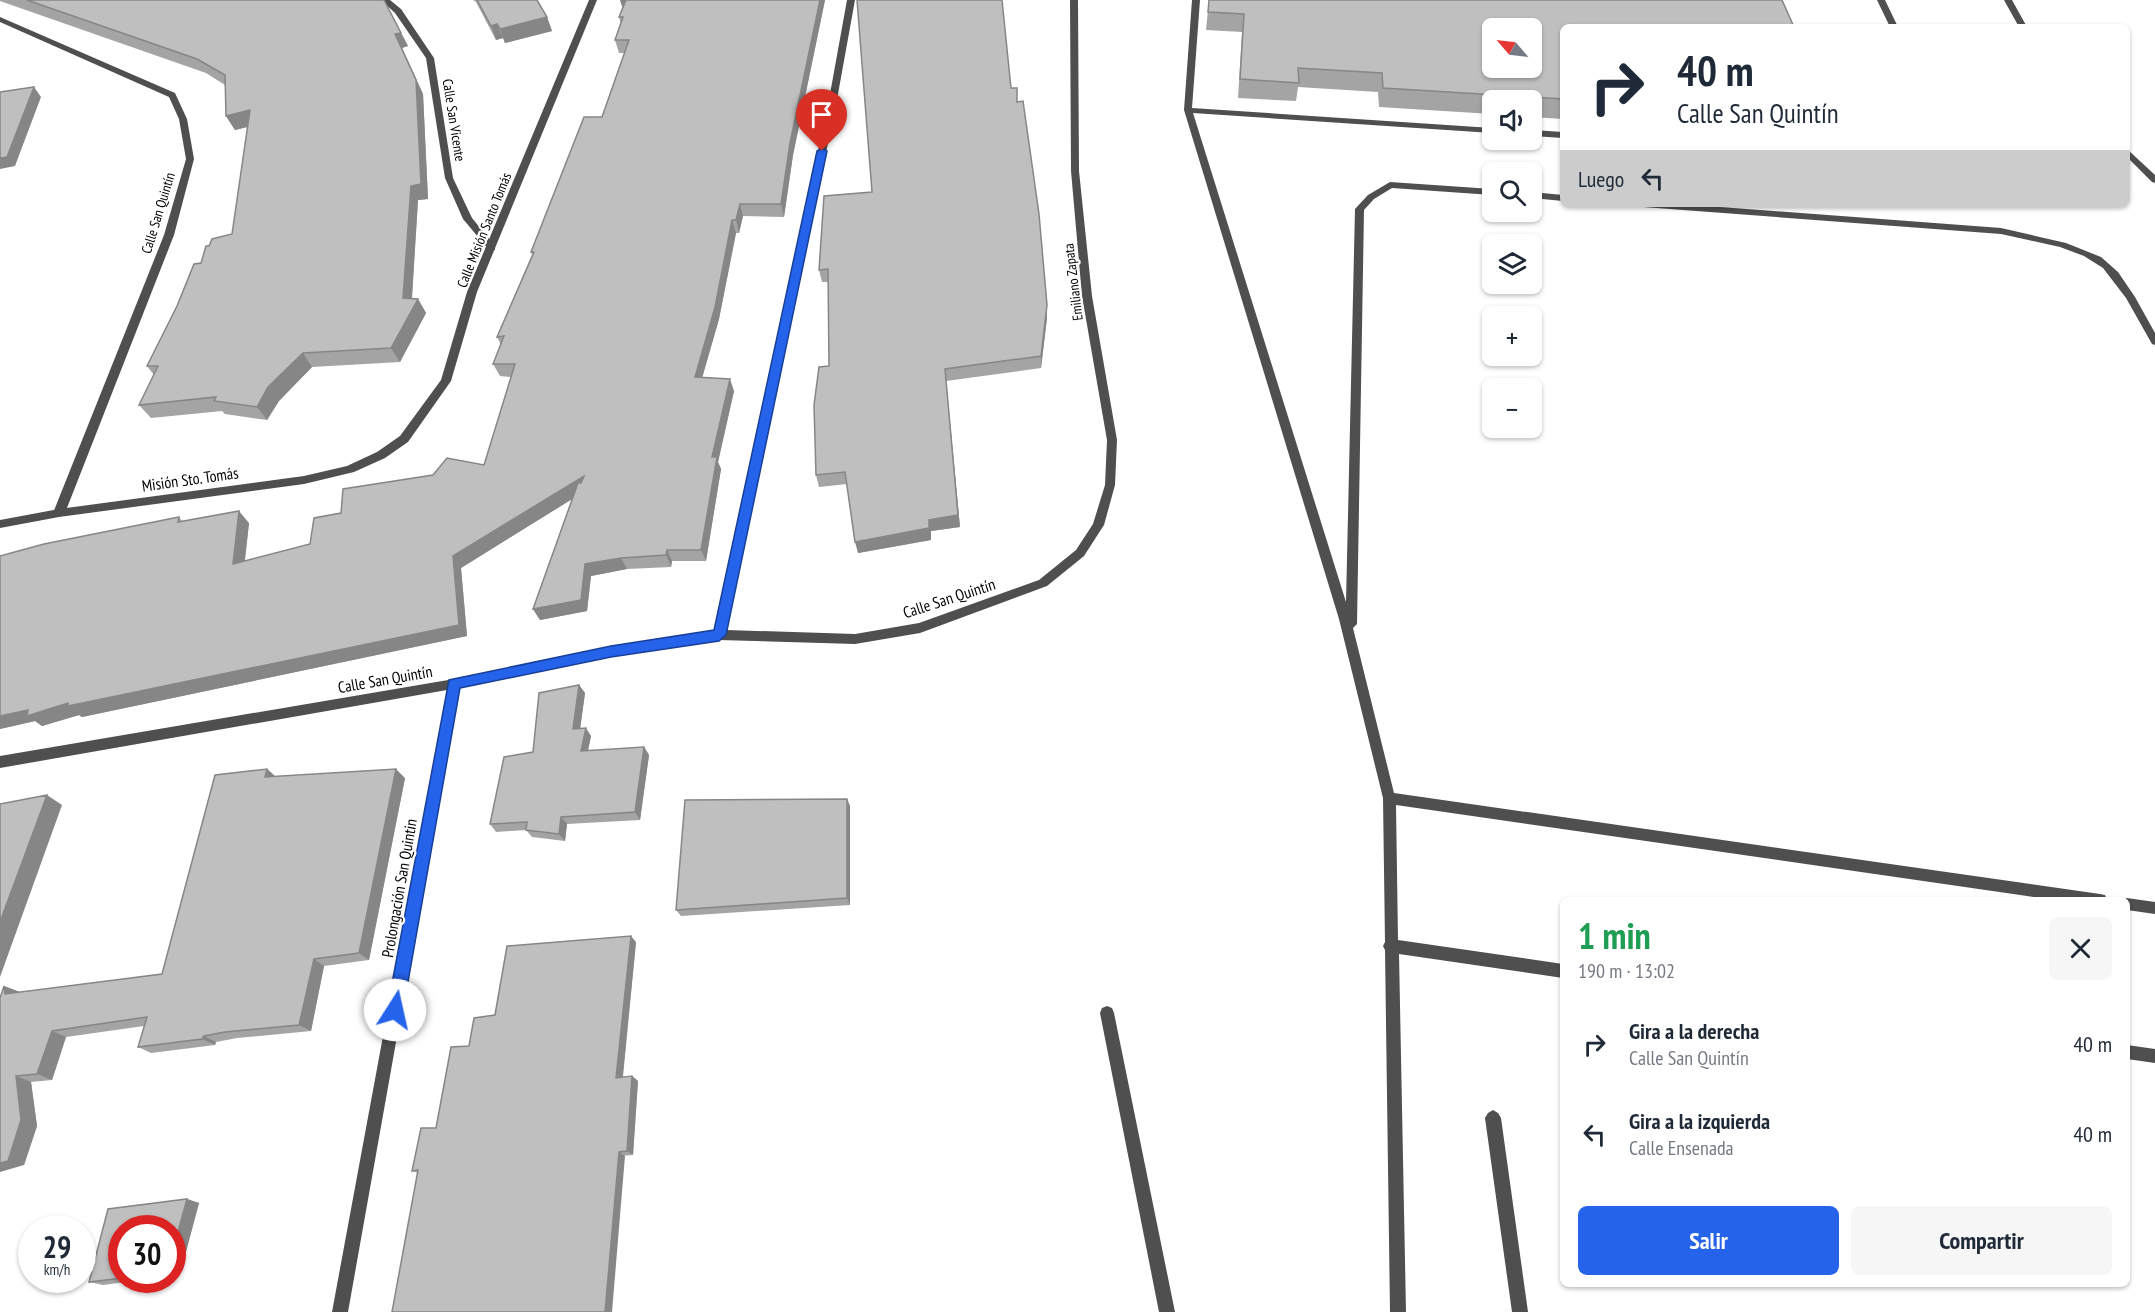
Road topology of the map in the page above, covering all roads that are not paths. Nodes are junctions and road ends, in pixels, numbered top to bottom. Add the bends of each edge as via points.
1 (385, 0) edge
2 (593, 0) edge
3 (851, 0) edge
4 (1074, 0) edge
5 (1196, 0) edge
6 (1881, 0) edge
7 (2007, 0) edge
8 (0, 19) edge
9 (1893, 24) edge
10 (2021, 24) edge
11 (1188, 110) junction
12 (1482, 129) edge
13 (1542, 134) edge
14 (1560, 135) edge
15 (2130, 155) edge
16 (2155, 180) edge
17 (1482, 191) edge
18 (1542, 196) edge
19 (1560, 198) edge
20 (1683, 207) edge
21 (492, 248) junction
22 (2155, 342) edge
23 (381, 455) joint
24 (59, 513) junction
25 (0, 524) edge
26 (1080, 553) joint
27 (719, 635) junction
28 (1351, 640) junction
29 (454, 684) junction
30 (0, 762) edge
31 (1389, 798) junction
32 (2079, 897) edge
33 (2130, 904) edge
34 (2155, 908) edge
35 (1390, 946) junction
36 (1560, 971) edge
37 (1107, 1013) dead end
38 (2130, 1052) edge
39 (2155, 1056) edge
40 (1493, 1118) dead end
41 (340, 1312) edge
42 (1167, 1312) edge
43 (1398, 1312) edge
44 (1520, 1312) edge

1 - 21 street, Calle San Vicente via 399,11 430,58 449,178 468,219
2 - 21 street, Calle Misión Santo Tomás
3 - 27 street
4 - 26 street, Emiliano Zapata via 1075,171 1087,296 1112,440 1110,485 1098,525
5 - 11 street
6 - 9 street
7 - 10 street
8 - 24 street, Calle San Quintín via 172,95 183,119 190,159 169,235
11 - 12 street
11 - 28 street
13 - 14 street
15 - 16 street
17 - 28 street via 1390,185 1360,209
18 - 19 street
20 - 22 street via 2001,231 2043,240 2099,260 2131,295
21 - 23 street, Calle Misión Santo Tomás via 472,292 446,381 404,439
23 - 24 street, Misión Sto. Tomás via 350,469 304,480
24 - 25 street, Misión Sto. Tomás
26 - 27 street, Calle San Quintín via 1043,583 920,628 855,639
27 - 29 street, Calle San Quintín
28 - 31 street
29 - 30 street, Calle San Quintín
29 - 41 street, Prolongación San Quintin
31 - 32 street
31 - 35 street
33 - 34 street
35 - 36 street
35 - 43 street
37 - 42 street
38 - 39 street
40 - 44 street

